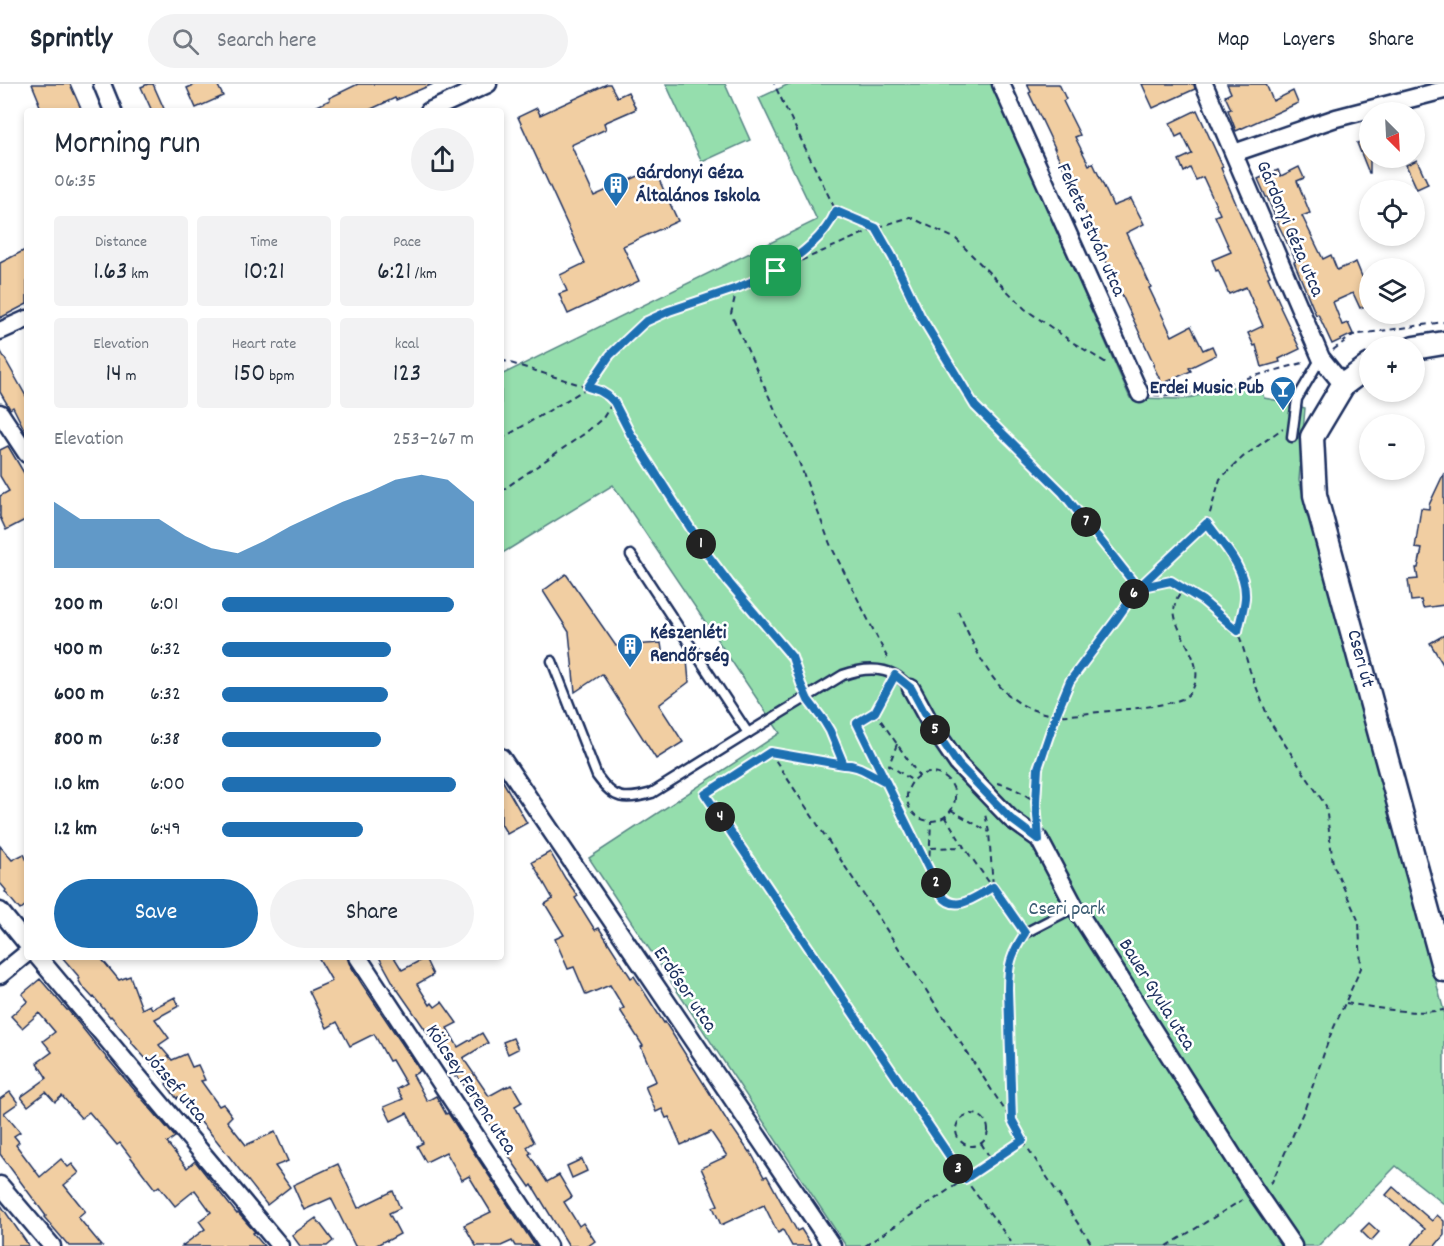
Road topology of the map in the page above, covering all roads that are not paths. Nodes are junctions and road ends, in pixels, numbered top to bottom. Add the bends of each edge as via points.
1 (102, 84) edge
2 (488, 84) edge
3 (1001, 84) edge
4 (1204, 84) edge
5 (1444, 90) edge
6 (112, 108) edge
7 (436, 108) edge
8 (1234, 153) junction
9 (24, 320) edge
10 (0, 331) edge
11 (1444, 343) edge
12 (1425, 346) edge
13 (1321, 358) junction
14 (1359, 373) edge
15 (1343, 385) junction
16 (1136, 386) road end
17 (0, 413) edge
18 (1292, 436) dead end
19 (24, 449) edge
20 (631, 555) dead end
21 (552, 661) dead end
22 (911, 688) joint
23 (748, 733) junction
24 (504, 761) edge
25 (1075, 907) junction
26 (0, 911) edge
27 (1025, 933) road end
28 (24, 940) edge
29 (24, 955) edge
30 (41, 960) edge
31 (360, 960) edge
32 (1444, 970) edge
33 (0, 975) edge
34 (0, 1185) edge
35 (52, 1246) edge
36 (280, 1246) edge
37 (548, 1246) edge
38 (832, 1246) edge
39 (1293, 1246) edge

1 - 6 street
2 - 7 street
3 - 16 street, Fekete István utca
4 - 8 street, Gárdonyi Géza utca
5 - 8 street via 1336,118
8 - 13 street, Gárdonyi Géza utca
9 - 10 street
11 - 12 street
13 - 15 street, Gárdonyi Géza utca
13 - 18 lane via 1297,399
14 - 15 street, Cseri út
15 - 32 street, Cseri út via 1312,437 1315,495
17 - 19 street
20 - 23 lane
21 - 23 lane via 597,776 606,789 619,796 635,798 652,793
22 - 23 lane via 895,675 860,669 843,675
22 - 25 street, Bauer Gyula utca via 958,764 1011,819 1039,840
24 - 38 street, Erdősor utca
25 - 27 lane
25 - 39 street, Bauer Gyula utca
26 - 28 street
29 - 33 street
30 - 36 street, József utca
31 - 37 street, Kölcsey Ferenc utca
34 - 35 street

